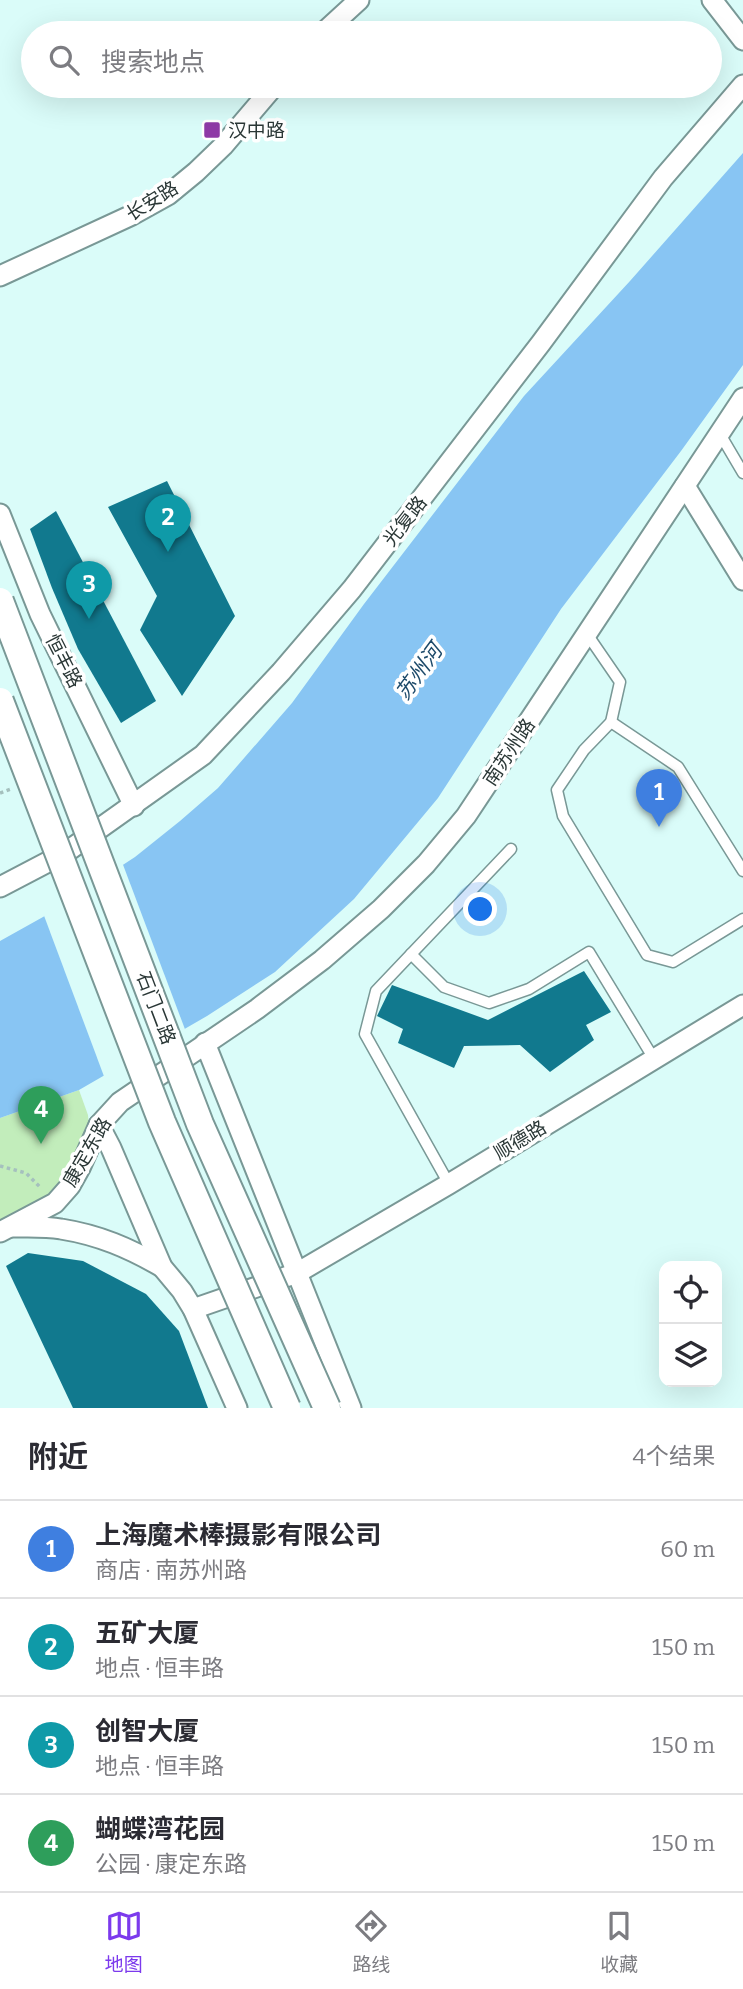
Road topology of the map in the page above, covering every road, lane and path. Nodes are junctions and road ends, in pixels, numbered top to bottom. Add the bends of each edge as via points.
1 (359, 0) edge
2 (712, 0) edge
3 (336, 21) edge
4 (743, 40) edge
5 (743, 85) edge
6 (264, 98) edge
7 (0, 276) edge
8 (743, 398) edge
9 (719, 434) junction
10 (743, 473) edge
11 (685, 486) junction
12 (0, 514) edge
13 (743, 580) edge
14 (0, 601) edge
15 (587, 634) junction
16 (0, 701) edge
17 (611, 722) junction
18 (134, 806) junction
19 (511, 849) dead end
20 (743, 871) edge
21 (0, 887) edge
22 (743, 919) edge
23 (411, 954) junction
24 (743, 1005) edge
25 (205, 1043) junction
26 (654, 1059) junction
27 (99, 1125) junction
28 (0, 1166) edge
29 (449, 1184) junction
30 (55, 1203) junction
31 (6, 1229) edge
32 (162, 1267) junction
33 (297, 1273) junction
34 (193, 1309) junction
35 (237, 1408) edge
36 (287, 1408) edge
37 (327, 1408) edge
38 (351, 1408) edge

1 - 3 street
2 - 4 street
5 - 18 street, 光复路 via 663,178 352,589 203,755
6 - 7 street, 长安路 via 223,146 168,195
8 - 9 street, 南苏州路
9 - 10 lane
9 - 11 street, 南苏州路
11 - 13 street
11 - 15 street, 南苏州路
12 - 18 street, 恒丰路 via 40,614
14 - 37 main road, 石门二路, bridge via 200,1124
15 - 17 lane via 620,682
15 - 25 street, 南苏州路 via 466,816 426,864 322,960
16 - 36 main road, 石门二路, bridge via 162,1122
17 - 20 lane via 678,767
17 - 22 lane via 584,750 557,790 564,816 647,955 673,961
18 - 21 street, 光复路 via 65,853
19 - 23 lane
23 - 26 lane via 444,987 489,1003 529,989 589,952
23 - 29 lane via 376,991 365,1034
24 - 26 street, 顺德路
25 - 27 street, 康定东路 via 120,1102
25 - 33 street, 石门二路
26 - 29 street, 顺德路
27 - 30 street, 康定东路 via 70,1186
27 - 32 street
28 - 30 path via 26,1173
29 - 33 street, 顺德路
30 - 31 street, 康定东路
31 - 32 street via 59,1228 96,1237
32 - 34 street
33 - 34 street, 顺德路
33 - 38 street, 石门二路
34 - 35 street

